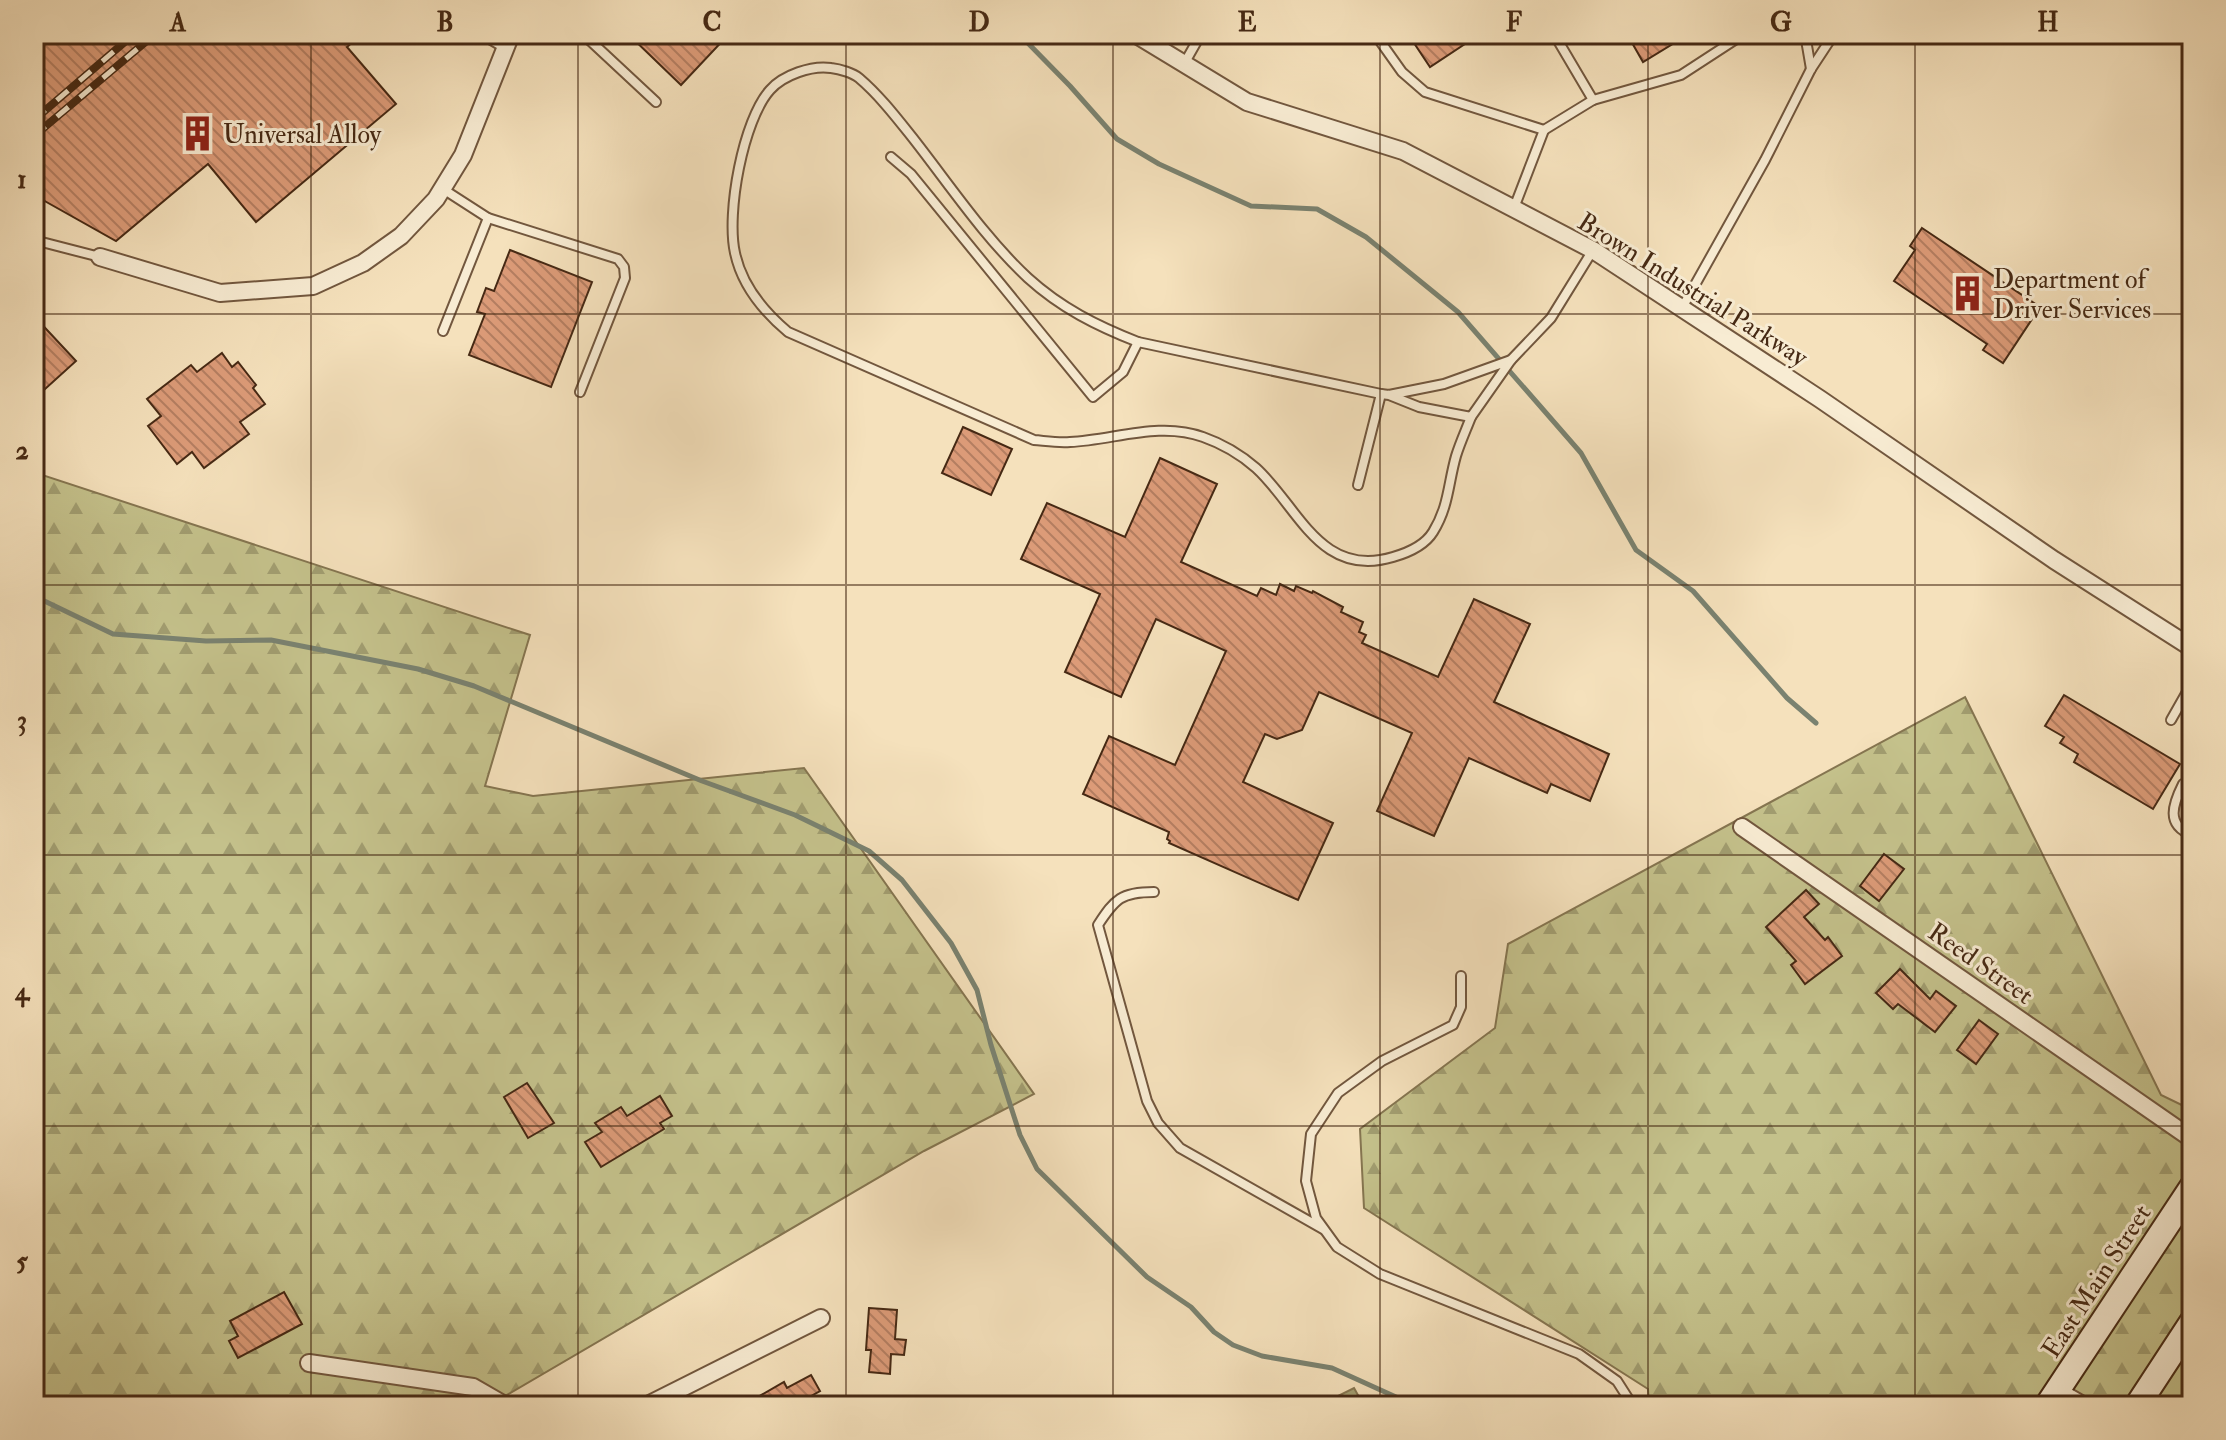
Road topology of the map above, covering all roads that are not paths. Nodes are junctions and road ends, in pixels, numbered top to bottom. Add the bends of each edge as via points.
1 (481, 34) edge
2 (584, 34) edge
3 (1135, 34) edge
4 (1201, 34) edge
5 (1375, 34) edge
6 (1554, 34) edge
7 (1744, 34) edge
8 (1805, 34) edge
9 (1834, 34) edge
10 (508, 41) edge
11 (1184, 64) junction
12 (1811, 69) junction
13 (1593, 100) junction
14 (656, 102) dead end
15 (1544, 130) junction
16 (891, 157) dead end
17 (443, 189) junction
18 (1514, 209) junction
19 (488, 218) junction
20 (34, 240) edge
21 (1593, 250) junction
22 (100, 257) joint
23 (1682, 309) junction
24 (443, 331) dead end
25 (1138, 342) junction
26 (1511, 360) junction
27 (580, 392) dead end
28 (1385, 395) junction
29 (1471, 417) junction
30 (1358, 485) dead end
31 (2192, 648) edge
32 (2192, 683) edge
33 (2171, 720) dead end
34 (2183, 784) dead end
35 (1742, 827) dead end
36 (2192, 835) edge
37 (1154, 892) dead end
38 (1461, 976) dead end
39 (2192, 1139) edge
40 (2192, 1187) edge
41 (1326, 1231) junction
42 (821, 1318) dead end
43 (2192, 1322) edge
44 (309, 1363) dead end
45 (2052, 1398) edge
46 (506, 1406) edge
47 (646, 1406) edge
48 (1633, 1406) edge
49 (2084, 1406) edge
50 (2137, 1406) edge

1 - 10 lane
2 - 14 lane
3 - 11 street, Brown Industrial Parkway
4 - 11 lane
5 - 15 lane via 1402,72 1425,92
6 - 13 lane
7 - 13 lane via 1681,75
8 - 12 lane
9 - 12 lane
10 - 17 street via 463,155
11 - 18 street, Brown Industrial Parkway via 1247,102 1403,151
12 - 23 lane
13 - 15 lane
15 - 18 lane
16 - 25 lane via 911,174 1093,397 1123,372
17 - 19 lane
17 - 22 street via 401,236 363,263 313,286 220,293
18 - 21 street, Brown Industrial Parkway
19 - 24 lane
19 - 27 lane via 618,259 624,267 625,278
20 - 22 lane
21 - 23 street, Brown Industrial Parkway
21 - 26 lane via 1551,318
23 - 31 street, Brown Industrial Parkway
25 - 28 lane
25 - 29 lane via 1095,325 1027,278 857,75 829,67 790,74 770,90 755,115 738,168 734,251 743,278 765,312 788,332 1034,440 1070,442 1155,430 1199,435 1230,448 1257,469 1325,548 1352,559 1378,562 1408,553 1431,535 1447,504 1456,456
26 - 28 lane via 1444,384
26 - 29 lane
28 - 29 lane
28 - 30 lane
32 - 33 lane
34 - 36 lane via 2172,818
35 - 39 street, Reed Street
37 - 41 lane via 1130,892 1113,903 1098,925 1147,1101 1158,1123 1180,1148
38 - 41 lane via 1461,1007 1453,1025 1382,1061 1338,1093 1311,1134 1306,1181 1316,1218
40 - 45 main road, East Main Street
41 - 48 lane via 1337,1247 1380,1274 1579,1354 1617,1381
42 - 47 street
43 - 50 main road
44 - 46 street via 473,1387
45 - 49 street

